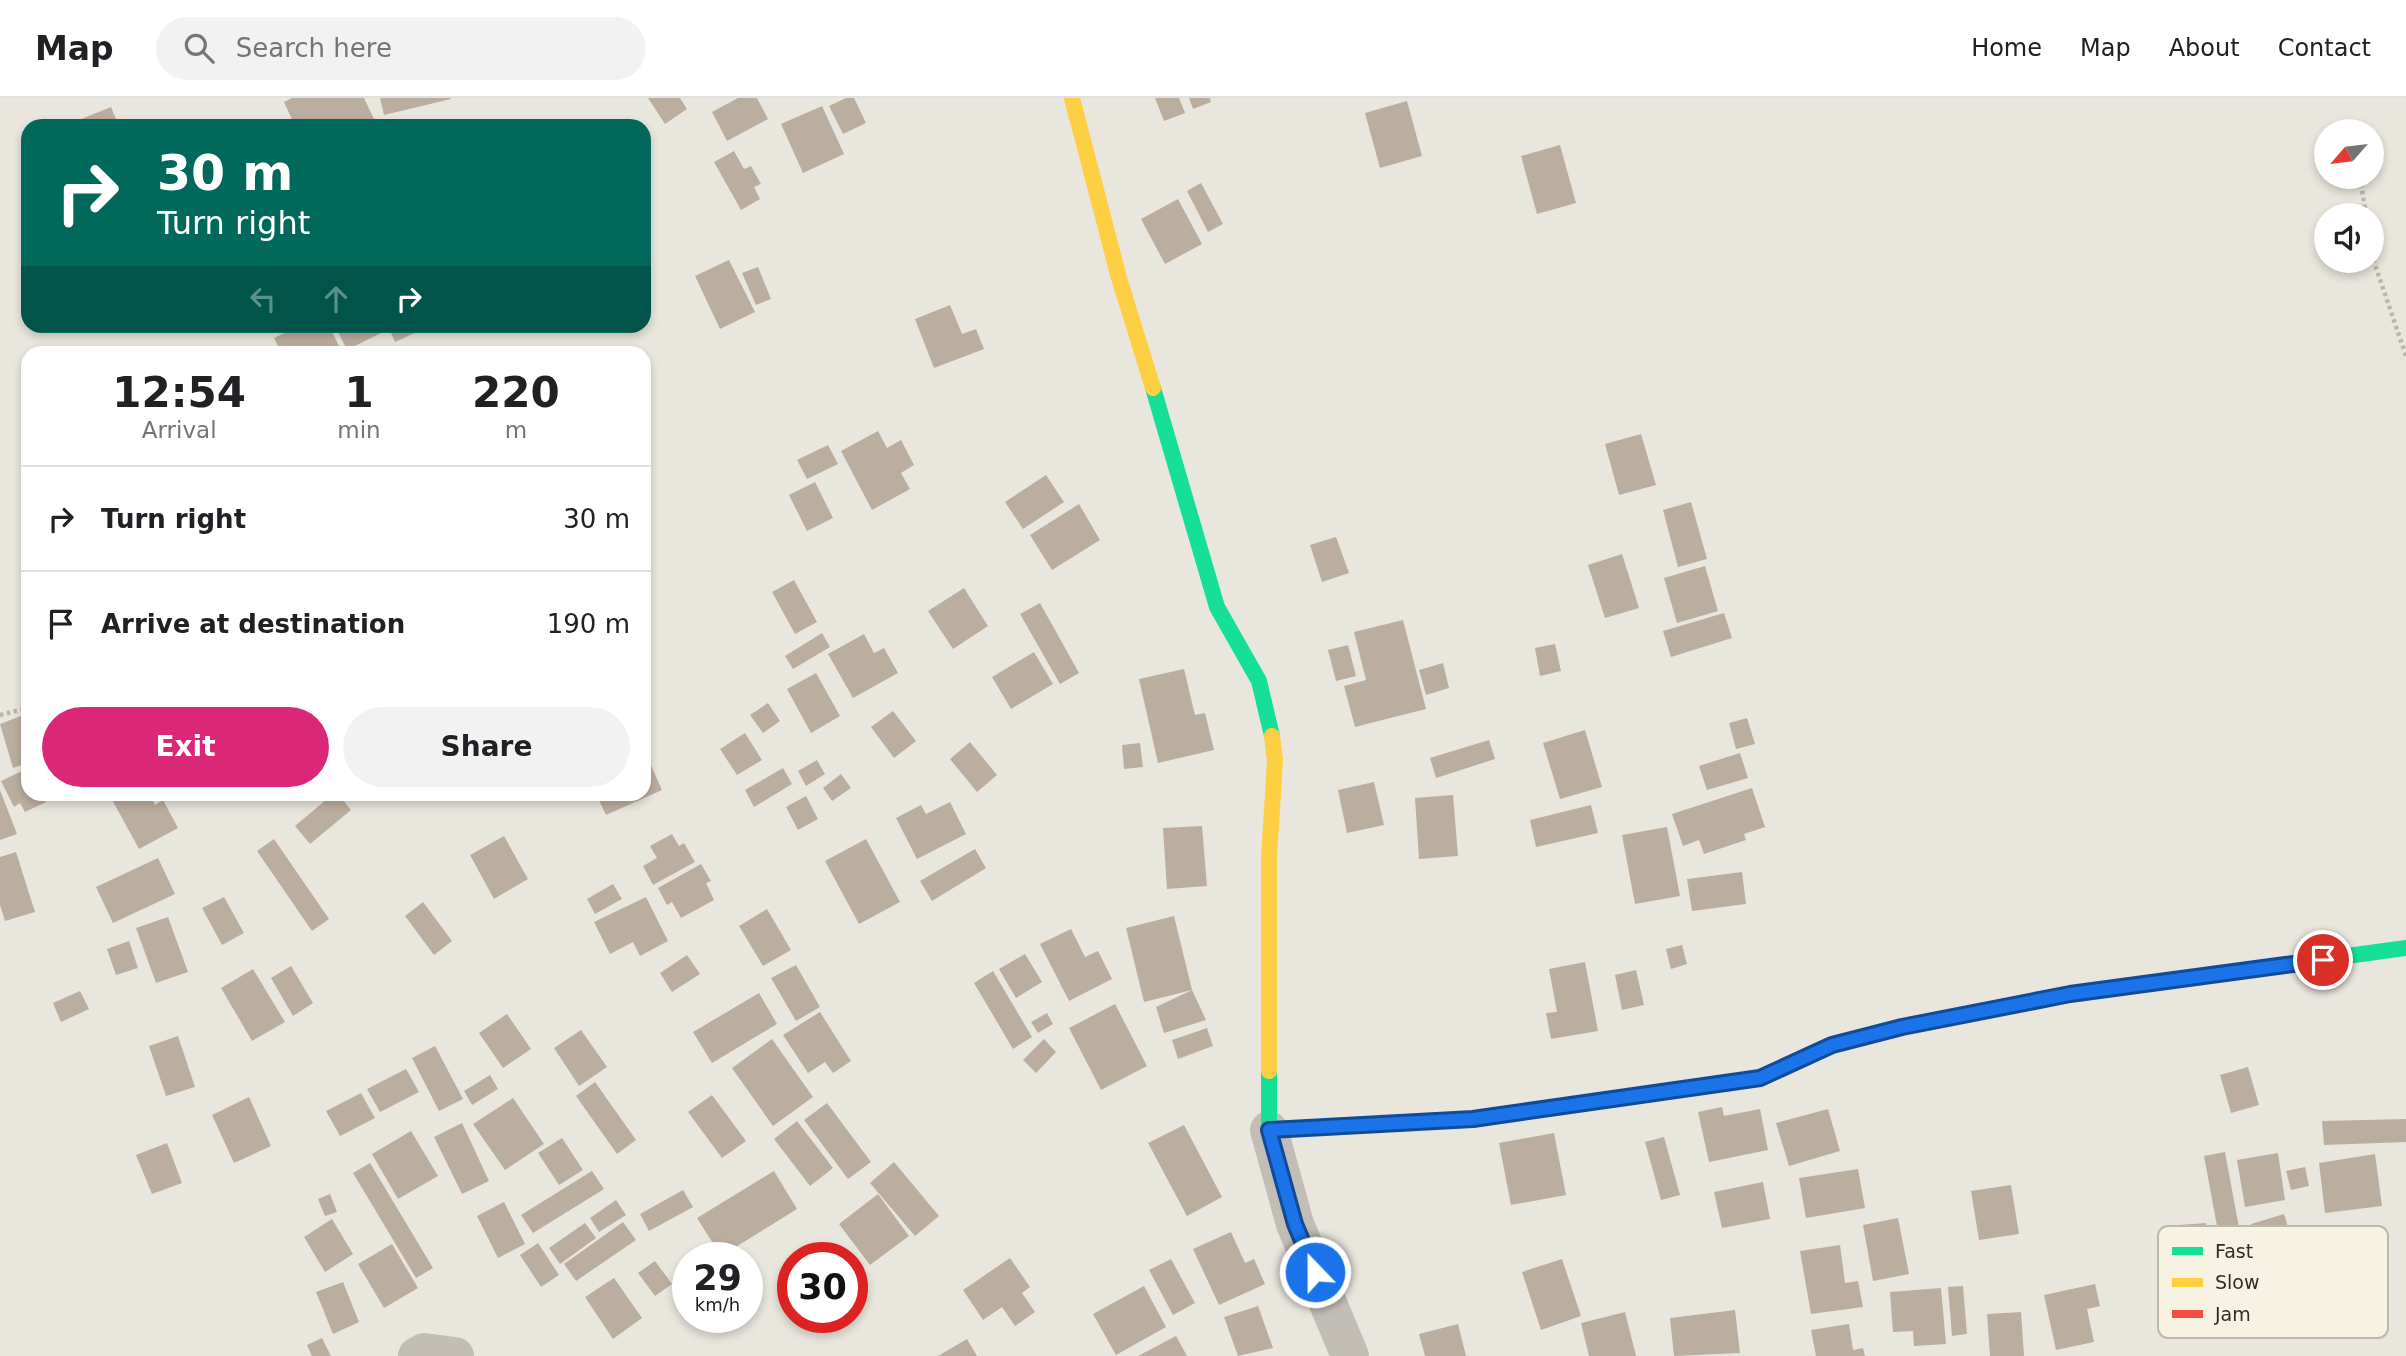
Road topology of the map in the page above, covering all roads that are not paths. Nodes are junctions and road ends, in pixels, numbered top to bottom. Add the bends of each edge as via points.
1 (1072, 98) edge
2 (2406, 948) edge
3 (1269, 1130) junction
4 (417, 1356) edge
5 (455, 1356) edge
6 (1350, 1356) edge

1 - 3 street via 1119,278 1217,607 1259,681 1270,720 1275,761 1269,857
2 - 3 street via 2070,994 1915,1024 1832,1045 1760,1078 1473,1119
3 - 6 street via 1295,1224
4 - 5 street via 424,1352

